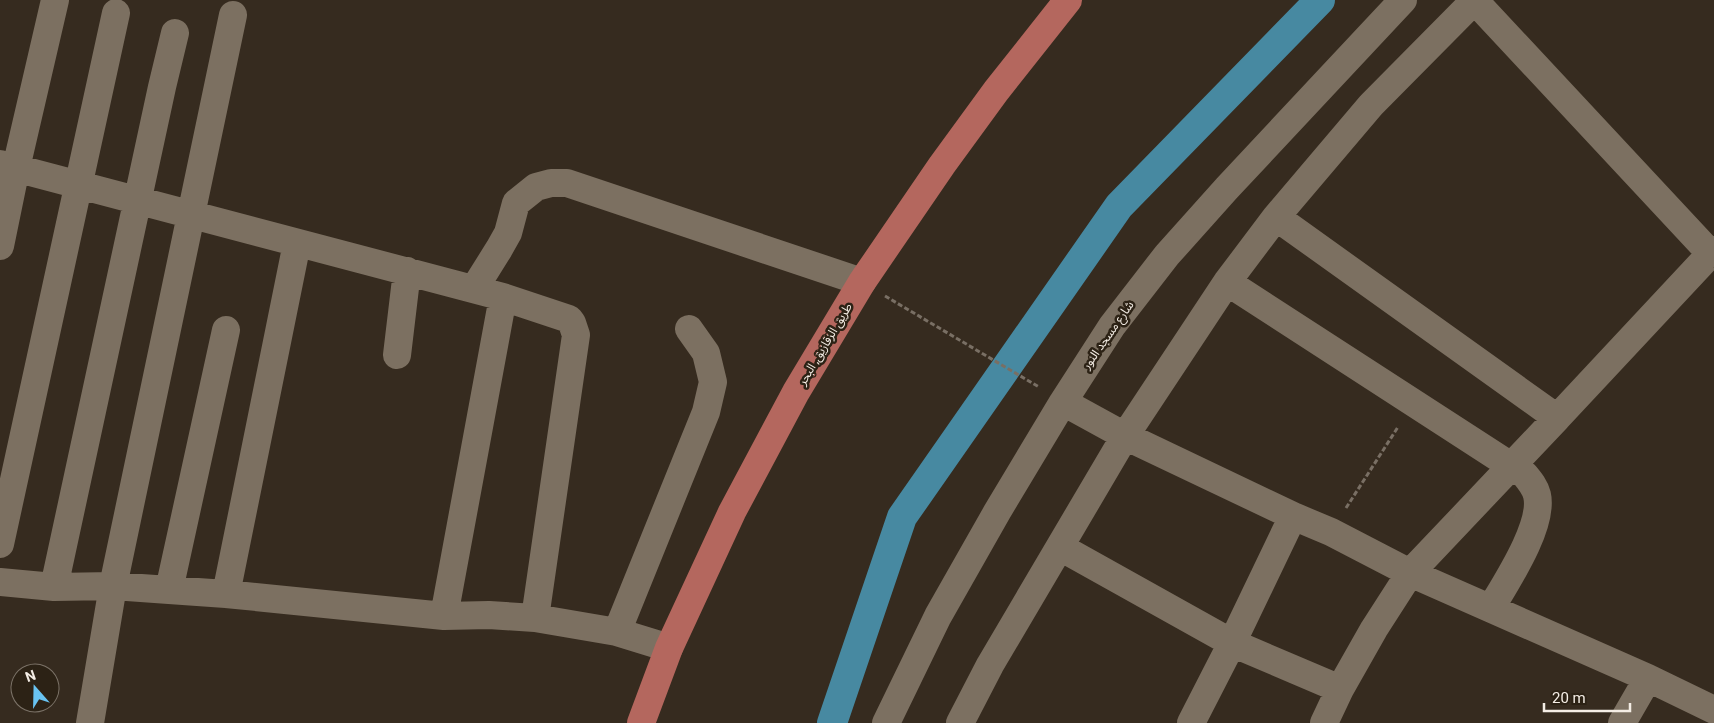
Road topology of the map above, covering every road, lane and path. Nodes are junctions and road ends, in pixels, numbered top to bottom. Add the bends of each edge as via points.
1 (55, 0) edge
2 (1068, 0) edge
3 (1403, 0) edge
4 (1475, 0) edge
5 (116, 13) dead end
6 (233, 15) dead end
7 (175, 32) dead end
8 (8, 166) edge
9 (78, 184) junction
10 (139, 200) junction
11 (190, 214) junction
12 (1276, 217) junction
13 (297, 242) junction
14 (0, 246) edge
15 (1712, 252) edge
16 (407, 271) junction
17 (862, 282) junction
18 (1227, 282) junction
19 (474, 289) junction
20 (503, 296) junction
21 (689, 329) dead end
22 (226, 330) dead end
23 (397, 356) dead end
24 (1063, 402) junction
25 (1412, 403) junction
26 (1557, 418) junction
27 (1125, 436) junction
28 (1511, 465) junction
29 (1293, 516) junction
30 (1331, 532) junction
31 (0, 544) edge
32 (1060, 547) junction
33 (1410, 573) junction
34 (0, 582) edge
35 (113, 586) junction
36 (54, 587) junction
37 (169, 590) junction
38 (226, 594) junction
39 (1491, 608) junction
40 (444, 616) junction
41 (536, 618) junction
42 (617, 632) junction
43 (1232, 642) junction
44 (669, 648) junction
45 (1648, 678) junction
46 (1340, 690) junction
47 (1714, 710) edge
48 (90, 723) edge
49 (641, 723) edge
50 (886, 723) edge
51 (960, 723) edge
52 (1191, 723) edge
53 (1324, 723) edge
54 (1622, 723) edge

1 - 8 street
2 - 17 main road, طريق الزقازيق, البحر via 996,90
3 - 24 street, شارع مسجد النور via 1167,255 1112,326
4 - 12 street via 1371,105
4 - 15 street
5 - 9 street
6 - 11 street
7 - 10 street
8 - 9 street
8 - 14 street
9 - 10 street
9 - 31 street
10 - 11 street
10 - 36 street
11 - 13 street
11 - 35 street
12 - 18 street
12 - 26 street
13 - 16 street
13 - 38 street
15 - 26 street
16 - 19 street
16 - 23 street
17 - 19 street via 567,183 551,183 536,187 516,203 508,233
17 - 24 path
17 - 44 main road, طريق الزقازيق, البحر via 796,392 732,512
18 - 25 street
18 - 27 street
19 - 20 street
20 - 40 street
20 - 41 street via 564,316 572,323 576,335
21 - 42 street via 706,353 713,382 706,412
22 - 37 street
24 - 27 street
24 - 50 street, شارع مسجد النور via 938,616
25 - 28 street
25 - 30 path
26 - 28 street
27 - 29 street
27 - 32 street
28 - 33 street
28 - 39 street via 1534,487 1538,508 1520,557
29 - 30 street
29 - 43 street
30 - 33 street
32 - 43 street
32 - 51 street via 990,665
33 - 39 street
33 - 46 street
34 - 36 street
35 - 36 street
35 - 37 street
35 - 48 street
37 - 38 street
38 - 40 street
39 - 45 street
40 - 41 street
41 - 42 street
42 - 44 street
43 - 46 street
43 - 52 street
44 - 49 main road, طريق الزقازيق, البحر
45 - 47 street
45 - 54 street
46 - 53 street

